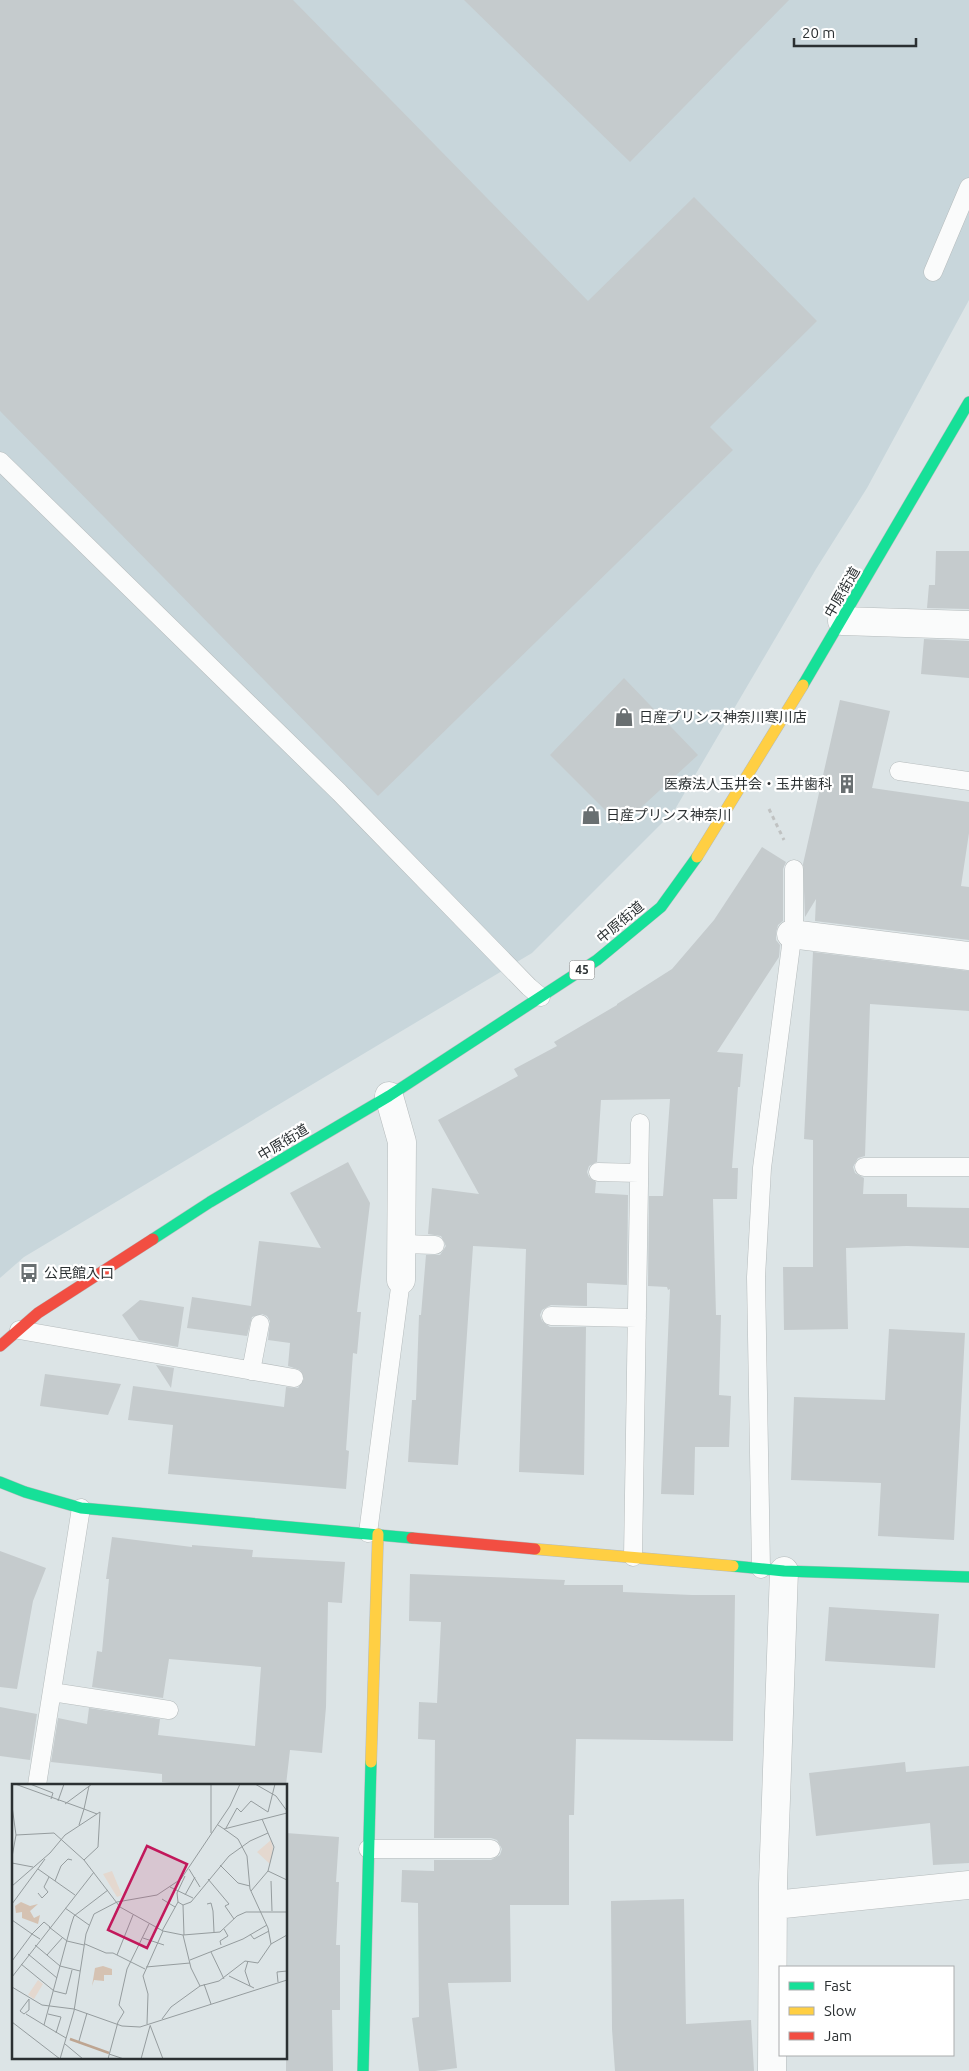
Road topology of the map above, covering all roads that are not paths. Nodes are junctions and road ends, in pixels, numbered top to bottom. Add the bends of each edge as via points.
1 (969, 186) edge
2 (933, 272) dead end
3 (969, 402) edge
4 (0, 461) edge
5 (842, 621) junction
6 (969, 625) edge
7 (899, 771) dead end
8 (969, 781) edge
9 (794, 869) road end
10 (791, 934) junction
11 (969, 956) edge
12 (542, 997) junction
13 (389, 1096) junction
14 (640, 1123) dead end
15 (864, 1167) dead end
16 (969, 1167) edge
17 (598, 1172) dead end
18 (639, 1173) junction
19 (402, 1244) junction
20 (434, 1245) dead end
21 (401, 1280) joint
22 (550, 1316) dead end
23 (637, 1318) junction
24 (260, 1324) dead end
25 (19, 1330) junction
26 (0, 1346) edge
27 (251, 1371) junction
28 (294, 1378) dead end
29 (0, 1482) edge
30 (81, 1508) junction
31 (373, 1534) junction
32 (633, 1558) junction
33 (772, 1570) junction
34 (969, 1577) edge
35 (52, 1692) junction
36 (169, 1710) dead end
37 (37, 1784) edge
38 (368, 1849) junction
39 (491, 1849) dead end
40 (969, 1885) edge
41 (774, 1906) junction
42 (363, 2071) edge
43 (772, 2071) edge

1 - 2 lane
3 - 5 street, 中原街道 / 45
4 - 12 lane via 339,792
5 - 6 street
5 - 12 street, 中原街道 / 45 via 706,844 661,907 598,960
7 - 8 lane
9 - 10 lane
10 - 11 street
10 - 33 lane via 762,1168 756,1277
12 - 13 street, 中原街道 / 45
13 - 19 street via 402,1142
13 - 25 street, 中原街道 / 45 via 210,1202 38,1313
14 - 18 lane
15 - 16 lane
17 - 18 lane
18 - 23 lane
19 - 20 lane
19 - 21 street
21 - 31 lane
22 - 23 lane
23 - 32 lane
24 - 27 lane
25 - 26 street, 中原街道 / 45
25 - 27 lane
27 - 28 lane
29 - 30 street
30 - 31 street
30 - 35 lane
31 - 32 street
31 - 38 street
32 - 33 street
33 - 34 street
33 - 41 street
35 - 36 lane
35 - 37 lane
38 - 39 lane
38 - 42 street
40 - 41 street
41 - 43 street

